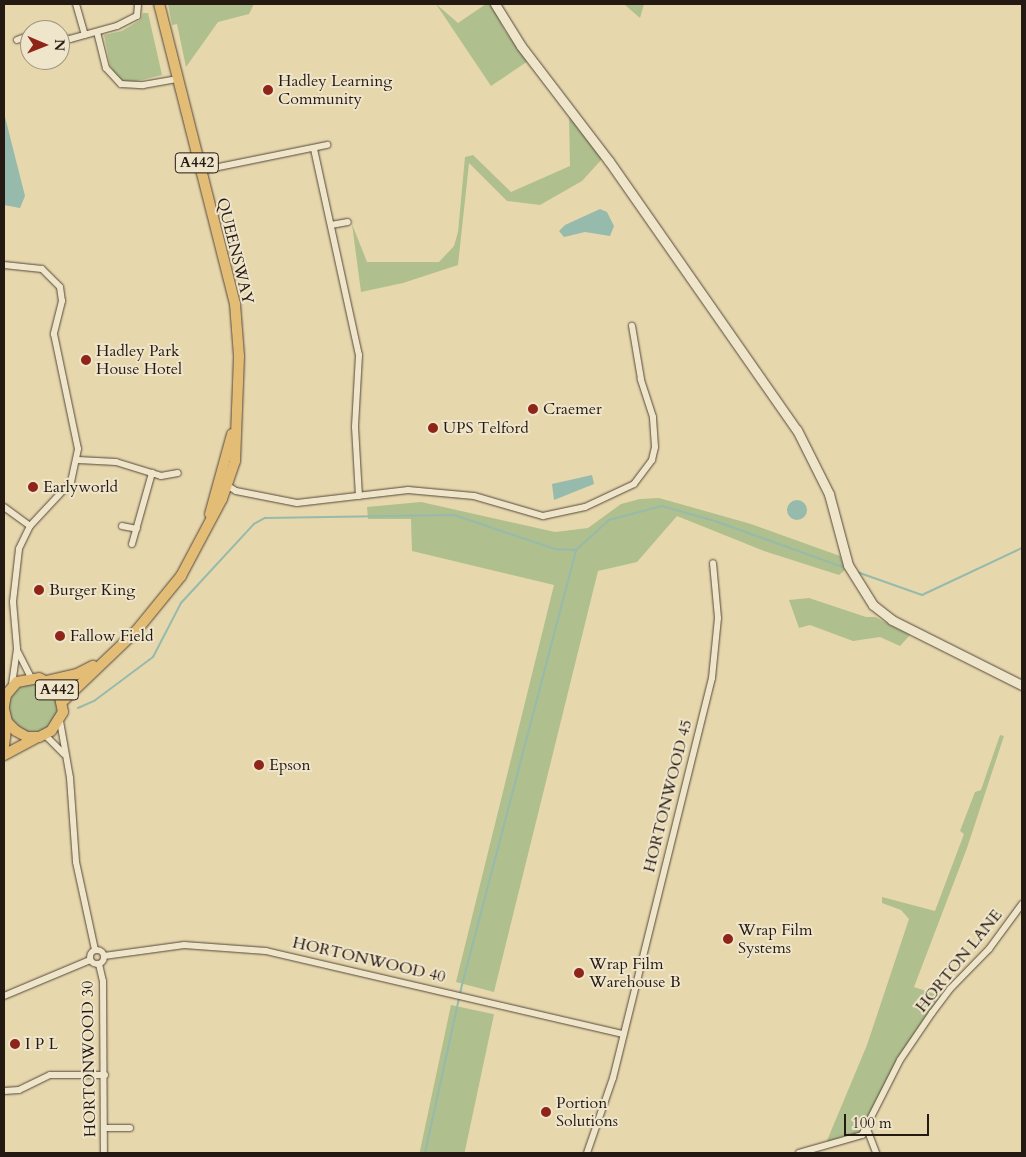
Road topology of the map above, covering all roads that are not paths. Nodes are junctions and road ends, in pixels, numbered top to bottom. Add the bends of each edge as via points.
1 (76, 4) edge
2 (138, 4) edge
3 (159, 4) edge
4 (495, 4) edge
5 (97, 32) junction
6 (85, 35) junction
7 (70, 37) edge
8 (176, 79) junction
9 (327, 145) dead end
10 (314, 149) junction
11 (199, 171) junction
12 (348, 222) dead end
13 (332, 225) junction
14 (4, 265) edge
15 (632, 326) dead end
16 (78, 460) junction
17 (152, 473) junction
18 (178, 473) dead end
19 (223, 485) junction
20 (359, 496) junction
21 (4, 507) edge
22 (30, 526) junction
23 (122, 526) dead end
24 (137, 529) junction
25 (132, 544) dead end
26 (713, 563) dead end
27 (17, 649) junction
28 (104, 660) junction
29 (31, 678) junction
30 (46, 681) junction
31 (1022, 685) edge
32 (12, 687) junction
33 (62, 702) junction
34 (4, 708) edge
35 (60, 721) junction
36 (7, 722) junction
37 (42, 736) junction
38 (4, 746) edge
39 (4, 755) edge
40 (64, 755) junction
41 (1022, 904) edge
42 (95, 950) junction
43 (104, 956) junction
44 (90, 960) junction
45 (99, 964) junction
46 (4, 996) edge
47 (624, 1034) junction
48 (105, 1075) junction
49 (4, 1091) edge
50 (105, 1128) junction
51 (130, 1128) dead end
52 (867, 1129) junction
53 (104, 1153) edge
54 (587, 1153) edge
55 (799, 1153) edge
56 (876, 1153) edge

1 - 6 street
2 - 5 street via 137,16
3 - 8 main road, QUEENSWAY / A442
4 - 31 street via 521,46 609,162 797,430 830,494 848,565 873,605 892,620
5 - 6 street
5 - 8 street via 106,68 121,84 143,85
6 - 7 street
8 - 11 main road, QUEENSWAY / A442
9 - 10 street
10 - 11 street via 285,152
10 - 13 street
11 - 19 main road, QUEENSWAY / A442 via 235,304 240,356 237,422
12 - 13 street
13 - 20 street via 359,355 355,427
14 - 16 street via 42,269 60,287 62,301 54,330 70,402
15 - 20 street via 655,438 649,468 634,484 567,513 543,516 474,496 408,490
16 - 17 street via 116,462
16 - 22 street via 65,492
17 - 18 street via 170,477
17 - 24 street
19 - 20 street via 297,503
19 - 28 main road, QUEENSWAY / A442 via 195,553 166,597
21 - 22 street
22 - 27 street via 19,549 15,568 13,602
23 - 24 street
24 - 25 street
26 - 47 street, HORTONWOOD 45 via 718,618 712,678
27 - 29 street
27 - 32 street
28 - 30 main road, QUEENSWAY / A442 via 77,674
28 - 33 main road, QUEENSWAY / A442
29 - 30 main road, A442
29 - 32 main road, A442
30 - 33 main road, A442 via 59,693
32 - 34 main road, A442
33 - 35 main road, A442
34 - 36 main road, A442
35 - 37 main road, A442
35 - 40 street
36 - 37 main road via 27,737
36 - 38 main road, A442
37 - 39 main road, A442
37 - 40 street
40 - 42 street via 70,778 76,856
41 - 52 street, HORTON LANE via 989,949 950,989 900,1060
42 - 43 street
42 - 44 street
43 - 45 street
43 - 47 street, HORTONWOOD 40 via 184,946 230,946 316,961
44 - 45 street
44 - 46 street
45 - 48 street, HORTONWOOD 30 via 103,981
47 - 54 street, HORTONWOOD 45
48 - 49 street via 50,1075 18,1090
48 - 50 street, HORTONWOOD 30
50 - 51 street
50 - 53 street, HORTONWOOD 30
52 - 55 street via 862,1135 845,1142
52 - 56 street

